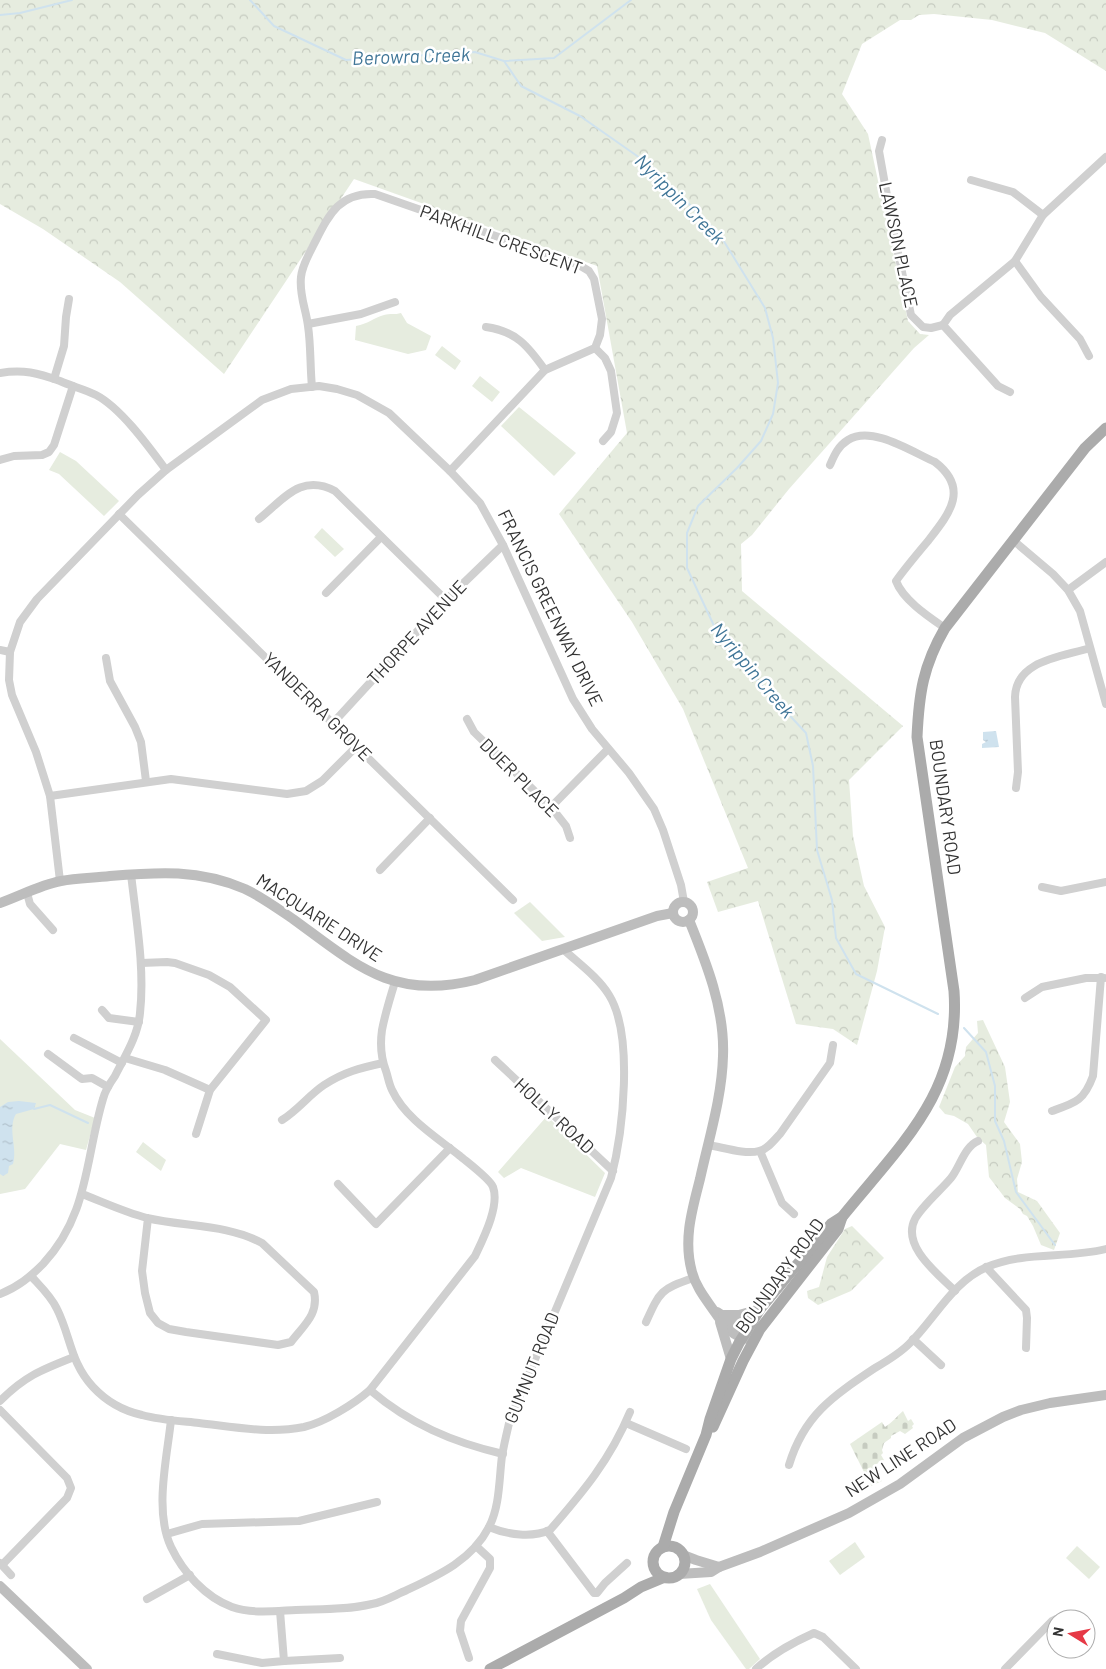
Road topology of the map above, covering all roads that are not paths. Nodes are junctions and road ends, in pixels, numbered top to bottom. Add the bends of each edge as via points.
1 (882, 140) dead end
2 (1106, 157) edge
3 (972, 180) dead end
4 (1043, 215) junction
5 (1015, 260) junction
6 (69, 299) dead end
7 (395, 302) dead end
8 (308, 324) junction
9 (943, 325) junction
10 (486, 326) dead end
11 (595, 348) junction
12 (1088, 356) dead end
13 (545, 370) junction
14 (0, 373) edge
15 (54, 379) junction
16 (73, 386) junction
17 (312, 387) junction
18 (1010, 392) dead end
19 (1106, 428) edge
20 (603, 441) dead end
21 (0, 460) edge
22 (830, 465) dead end
23 (166, 470) junction
24 (450, 471) junction
25 (119, 514) junction
26 (259, 519) dead end
27 (382, 537) junction
28 (1014, 541) junction
29 (502, 545) junction
30 (1106, 562) edge
31 (1068, 590) junction
32 (326, 593) dead end
33 (446, 600) junction
34 (945, 628) junction
35 (1090, 648) junction
36 (0, 650) edge
37 (10, 652) junction
38 (106, 658) dead end
39 (1106, 704) edge
40 (467, 719) dead end
41 (334, 723) junction
42 (357, 746) junction
43 (608, 749) junction
44 (146, 781) junction
45 (1016, 788) dead end
46 (50, 796) junction
47 (551, 808) junction
48 (430, 818) junction
49 (570, 838) dead end
50 (380, 870) dead end
51 (131, 874) junction
52 (60, 881) junction
53 (1106, 882) edge
54 (1042, 887) dead end
55 (27, 893) junction
56 (513, 900) dead end
57 (684, 902) junction
58 (0, 903) edge
59 (672, 913) junction
60 (689, 920) junction
61 (53, 930) dead end
62 (563, 949) junction
63 (140, 963) junction
64 (1104, 978) edge
65 (395, 982) junction
66 (1025, 998) dead end
67 (102, 1010) dead end
68 (138, 1022) junction
69 (74, 1038) dead end
70 (834, 1044) dead end
71 (48, 1054) dead end
72 (123, 1060) junction
73 (495, 1060) dead end
74 (383, 1062) junction
75 (108, 1088) junction
76 (210, 1090) junction
77 (1052, 1111) dead end
78 (282, 1120) dead end
79 (196, 1134) dead end
80 (978, 1141) dead end
81 (708, 1145) junction
82 (450, 1148) junction
83 (760, 1151) junction
84 (613, 1171) junction
85 (338, 1184) dead end
86 (82, 1194) junction
87 (794, 1214) dead end
88 (842, 1217) junction
89 (148, 1218) junction
90 (1106, 1249) edge
91 (986, 1267) junction
92 (31, 1276) junction
93 (694, 1278) junction
94 (955, 1291) junction
95 (0, 1294) edge
96 (760, 1310) junction
97 (719, 1315) junction
98 (646, 1322) dead end
99 (747, 1337) junction
100 (913, 1339) junction
101 (1026, 1348) dead end
102 (74, 1358) junction
103 (731, 1359) junction
104 (941, 1365) dead end
105 (370, 1390) junction
106 (1106, 1395) edge
107 (0, 1401) edge
108 (0, 1410) edge
109 (630, 1412) dead end
110 (171, 1420) junction
111 (626, 1423) junction
112 (706, 1436) junction
113 (686, 1449) dead end
114 (503, 1454) junction
115 (789, 1465) dead end
116 (377, 1502) dead end
117 (674, 1512) junction
118 (489, 1527) junction
119 (547, 1531) junction
120 (167, 1534) junction
121 (476, 1546) junction
122 (663, 1547) junction
123 (680, 1551) junction
124 (627, 1563) dead end
125 (1, 1564) edge
126 (654, 1566) junction
127 (719, 1567) junction
128 (679, 1574) junction
129 (11, 1575) dead end
130 (190, 1575) junction
131 (665, 1577) junction
132 (0, 1586) edge
133 (641, 1587) junction
134 (148, 1599) dead end
135 (280, 1611) junction
136 (1046, 1629) edge
137 (217, 1654) dead end
138 (340, 1658) dead end
139 (469, 1658) dead end
140 (284, 1661) junction
141 (87, 1669) edge
142 (490, 1669) edge
143 (756, 1669) edge
144 (856, 1669) edge
145 (1005, 1669) edge

1 - 9 street, LAWSON PLACE via 879,151 912,315 923,327
2 - 4 street
3 - 4 street via 1013,192
4 - 5 street
5 - 9 street via 950,314
5 - 12 street via 1041,297 1080,339
6 - 15 street via 64,346
7 - 8 street via 362,314
8 - 11 street, PARKHILL CRESCENT via 300,292 305,260 332,210 363,193 375,194 589,271 594,279 602,320
8 - 17 street, PARKHILL CRESCENT
9 - 18 street via 998,386
10 - 13 street via 510,333 528,347
11 - 13 street
11 - 20 street via 611,371 617,413 611,432
13 - 24 street
14 - 15 street via 27,371
15 - 16 street
16 - 21 street via 50,452
16 - 23 street via 96,395 114,408
17 - 23 street, FRANCIS GREENWAY DRIVE via 262,400
17 - 24 street, FRANCIS GREENWAY DRIVE via 347,391 374,403 395,418
19 - 28 main road, BOUNDARY ROAD via 1085,448
22 - 34 street via 838,449 848,440 878,436 935,462 950,478 953,491 950,512 896,581 924,613
23 - 25 street, FRANCIS GREENWAY DRIVE
24 - 29 street, FRANCIS GREENWAY DRIVE via 480,503
25 - 37 street, FRANCIS GREENWAY DRIVE via 30,606
25 - 41 street, YANDERRA GROVE
26 - 27 street via 294,490 312,484 324,485 335,491
27 - 32 street
27 - 33 street
28 - 31 street
28 - 34 main road, BOUNDARY ROAD
29 - 33 street, THORPE AVENUE
29 - 43 street, FRANCIS GREENWAY DRIVE via 574,699
30 - 31 street
31 - 35 street via 1080,611
33 - 41 street, THORPE AVENUE
34 - 88 main road, BOUNDARY ROAD via 933,648 922,685 917,737 954,991 952,1038 945,1070 932,1101 915,1127
35 - 39 street
35 - 45 street via 1033,665 1017,685
36 - 37 street
37 - 46 street, FRANCIS GREENWAY DRIVE via 12,695
38 - 44 street via 110,681 141,742
40 - 47 street, DUER PLACE via 474,732
41 - 42 street, YANDERRA GROVE
42 - 44 street via 322,782 306,791 287,794 171,779
42 - 48 street, YANDERRA GROVE
43 - 47 street
43 - 57 street, FRANCIS GREENWAY DRIVE via 654,809
44 - 46 street
46 - 52 street, FRANCIS GREENWAY DRIVE
47 - 49 street, DUER PLACE via 566,826
48 - 50 street
48 - 56 street, YANDERRA GROVE
51 - 52 main road, MACQUARIE DRIVE
51 - 63 street
51 - 65 main road, MACQUARIE DRIVE via 179,872 244,889 266,900 366,971
52 - 55 main road, MACQUARIE DRIVE
53 - 54 street via 1061,891
55 - 58 main road, MACQUARIE DRIVE
55 - 61 street via 30,904
57 - 59 main road via 676,905
57 - 60 main road via 692,910
59 - 60 main road via 677,921
59 - 62 main road, MACQUARIE DRIVE
60 - 81 main road via 715,997 723,1039 722,1074
62 - 65 main road, MACQUARIE DRIVE via 453,986
62 - 84 street, GUMNUT ROAD via 609,995 620,1026 625,1071
63 - 68 street via 141,1009
63 - 76 street via 175,963 209,976 230,987 266,1020
64 - 66 street via 1042,986
64 - 77 street via 1088,1091 1077,1101
65 - 74 street via 382,1030
67 - 68 street via 109,1018
68 - 72 street
69 - 72 street
70 - 83 street via 830,1062 780,1134
71 - 75 street via 82,1079 92,1078
72 - 75 street
72 - 76 street via 165,1070
73 - 84 street, HOLLY ROAD
74 - 78 street via 352,1069 324,1085
74 - 82 street via 392,1090 407,1112
75 - 86 street
76 - 79 street
80 - 94 street via 971,1146 953,1176 919,1213 913,1229 916,1248 922,1257
81 - 83 street
81 - 93 main road via 688,1232
82 - 85 street via 376,1224
82 - 105 street via 493,1186 492,1216 475,1256
83 - 87 street via 782,1203
84 - 114 street, GUMNUT ROAD via 514,1406
86 - 89 street
86 - 92 street via 60,1242
88 - 96 main road, BOUNDARY ROAD via 832,1224
88 - 99 main road, BOUNDARY ROAD via 838,1229 780,1302
89 - 89 street via 233,1231 262,1243 314,1292 313,1314 291,1342 278,1345 169,1329 158,1323 150,1312 142,1271
90 - 91 street via 1081,1255 1016,1258
91 - 94 street
91 - 101 street via 1026,1310
92 - 95 street
92 - 102 street via 56,1307
93 - 97 main road via 701,1293
93 - 98 street via 678,1283 657,1297
94 - 100 street
96 - 97 main road
96 - 99 main road, BOUNDARY ROAD
97 - 99 main road via 726,1328
97 - 103 main road
99 - 103 main road, BOUNDARY ROAD
99 - 112 main road, BOUNDARY ROAD via 740,1366 716,1422
100 - 104 street
100 - 115 street via 823,1407 803,1430
102 - 107 street via 26,1378
102 - 110 street via 84,1377 109,1401 142,1415
103 - 112 main road, BOUNDARY ROAD
105 - 110 street via 336,1414 305,1427 264,1431
105 - 114 street via 413,1421 462,1444
106 - 127 main road, NEW LINE ROAD via 1050,1403 1003,1417 963,1438 900,1484 858,1508
108 - 125 street via 67,1478 71,1488 67,1498
109 - 111 street
110 - 120 street, GUMNUT ROAD via 164,1475 163,1510
111 - 113 street
111 - 119 street via 607,1459 586,1488
112 - 117 main road, BOUNDARY ROAD
114 - 118 street, GUMNUT ROAD via 495,1513
116 - 120 street via 299,1521 202,1524
117 - 122 main road, BOUNDARY ROAD
117 - 123 main road, BOUNDARY ROAD
118 - 119 street via 500,1532 529,1535
118 - 121 street, GUMNUT ROAD
119 - 124 street via 594,1594
120 - 130 street, GUMNUT ROAD via 174,1552
121 - 135 street, GUMNUT ROAD via 435,1577 372,1604
121 - 139 street via 490,1560 490,1568 462,1621 460,1631
122 - 123 main road via 672,1546
122 - 126 main road via 655,1555
123 - 127 main road
123 - 128 main road via 684,1565
125 - 129 street
126 - 131 main road
126 - 133 main road
127 - 128 main road, NEW LINE ROAD via 711,1572
128 - 131 main road
130 - 134 street
130 - 135 street, GUMNUT ROAD via 202,1588 232,1607 249,1611
131 - 133 main road
132 - 141 main road
133 - 142 main road
135 - 140 street
136 - 145 street
137 - 140 street via 262,1663
138 - 140 street
143 - 144 street via 814,1633 823,1637

